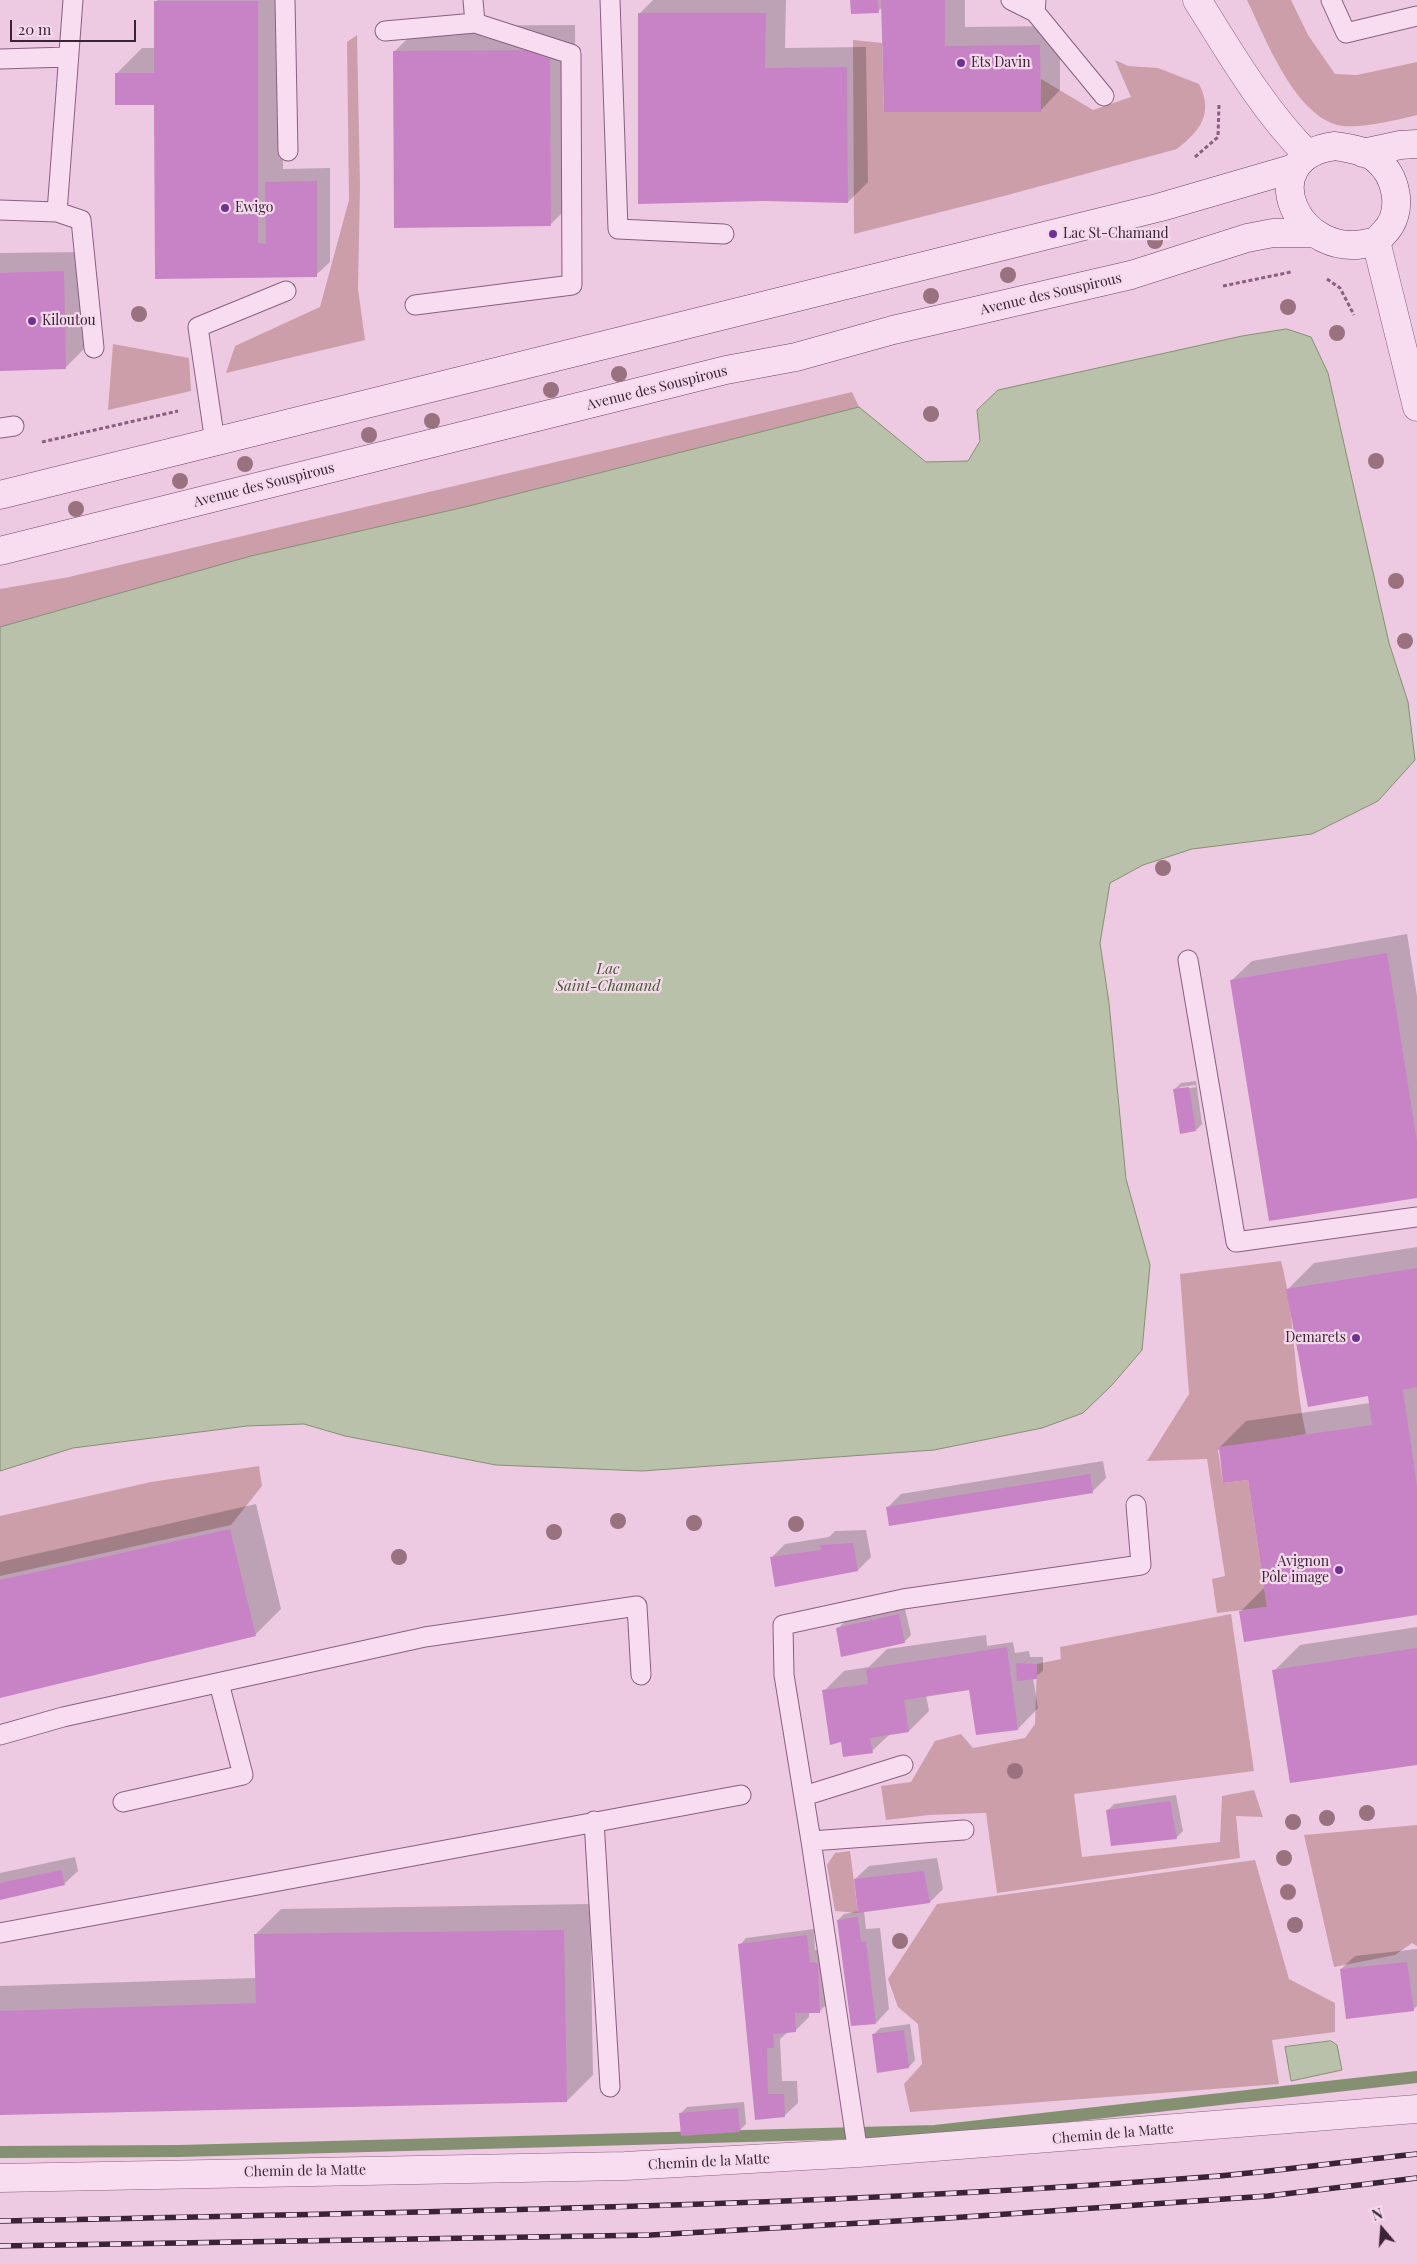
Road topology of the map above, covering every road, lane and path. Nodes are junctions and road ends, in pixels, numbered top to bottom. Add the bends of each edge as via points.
1 (73, 0) edge
2 (285, 0) edge
3 (473, 0) edge
4 (610, 0) edge
5 (1011, 0) edge
6 (1197, 0) edge
7 (1331, 0) edge
8 (1035, 6) edge
9 (1417, 16) edge
10 (476, 23) junction
11 (385, 31) dead end
12 (68, 57) junction
13 (0, 59) edge
14 (1254, 92) junction
15 (1104, 96) dead end
16 (1417, 144) edge
17 (288, 150) dead end
18 (1363, 153) junction
19 (1301, 161) junction
20 (1188, 162) dead end
21 (1406, 209) edge
22 (0, 210) edge
23 (57, 212) junction
24 (1314, 233) junction
25 (724, 234) dead end
26 (1376, 241) junction
27 (1297, 272) dead end
28 (1321, 275) dead end
29 (1222, 287) dead end
30 (286, 291) dead end
31 (415, 305) dead end
32 (1394, 313) junction
33 (94, 348) dead end
34 (1417, 407) edge
35 (215, 442) junction
36 (0, 495) edge
37 (0, 551) edge
38 (1188, 960) dead end
39 (1417, 1217) edge
40 (1136, 1505) dead end
41 (641, 1675) dead end
42 (218, 1683) junction
43 (0, 1734) edge
44 (903, 1765) dead end
45 (741, 1795) dead end
46 (804, 1796) junction
47 (123, 1802) dead end
48 (594, 1821) junction
49 (964, 1830) dead end
50 (811, 1841) junction
51 (0, 1933) edge
52 (610, 2087) dead end
53 (1417, 2109) edge
54 (858, 2153) junction
55 (0, 2178) edge

1 - 12 lane
2 - 17 lane
3 - 10 lane
4 - 25 lane via 618,229
5 - 8 lane
6 - 14 main road
7 - 9 lane via 1346,33
8 - 15 lane
10 - 11 lane
10 - 31 lane via 571,54 572,285
12 - 13 lane
12 - 23 lane
14 - 19 main road via 1284,130
14 - 20 path via 1219,102 1218,137
16 - 18 main road
18 - 19 main road via 1335,146 1319,148
18 - 21 main road via 1374,158 1393,183 1396,196
19 - 24 main road via 1290,182 1292,202 1300,220
19 - 35 main road via 1161,208
21 - 26 main road
22 - 23 lane
23 - 33 lane via 81,220
24 - 26 main road via 1342,245 1356,246
24 - 37 main road, Avenue des Souspirous via 1273,233 1247,238 1088,286 893,330 796,357 717,373
26 - 32 main road
27 - 29 path
28 - 32 path via 1340,288 1358,321
30 - 35 lane via 198,327
32 - 34 main road
35 - 36 main road
38 - 39 lane via 1236,1242
40 - 46 lane via 1141,1566 904,1599 783,1625 784,1675
41 - 42 lane via 636,1606 425,1638
42 - 43 lane
42 - 47 lane via 243,1775
44 - 46 lane
45 - 48 lane
46 - 50 lane
48 - 51 lane
48 - 52 lane
49 - 50 lane
50 - 54 lane
53 - 54 main road, Chemin de la Matte
54 - 55 main road, Chemin de la Matte via 625,2166

